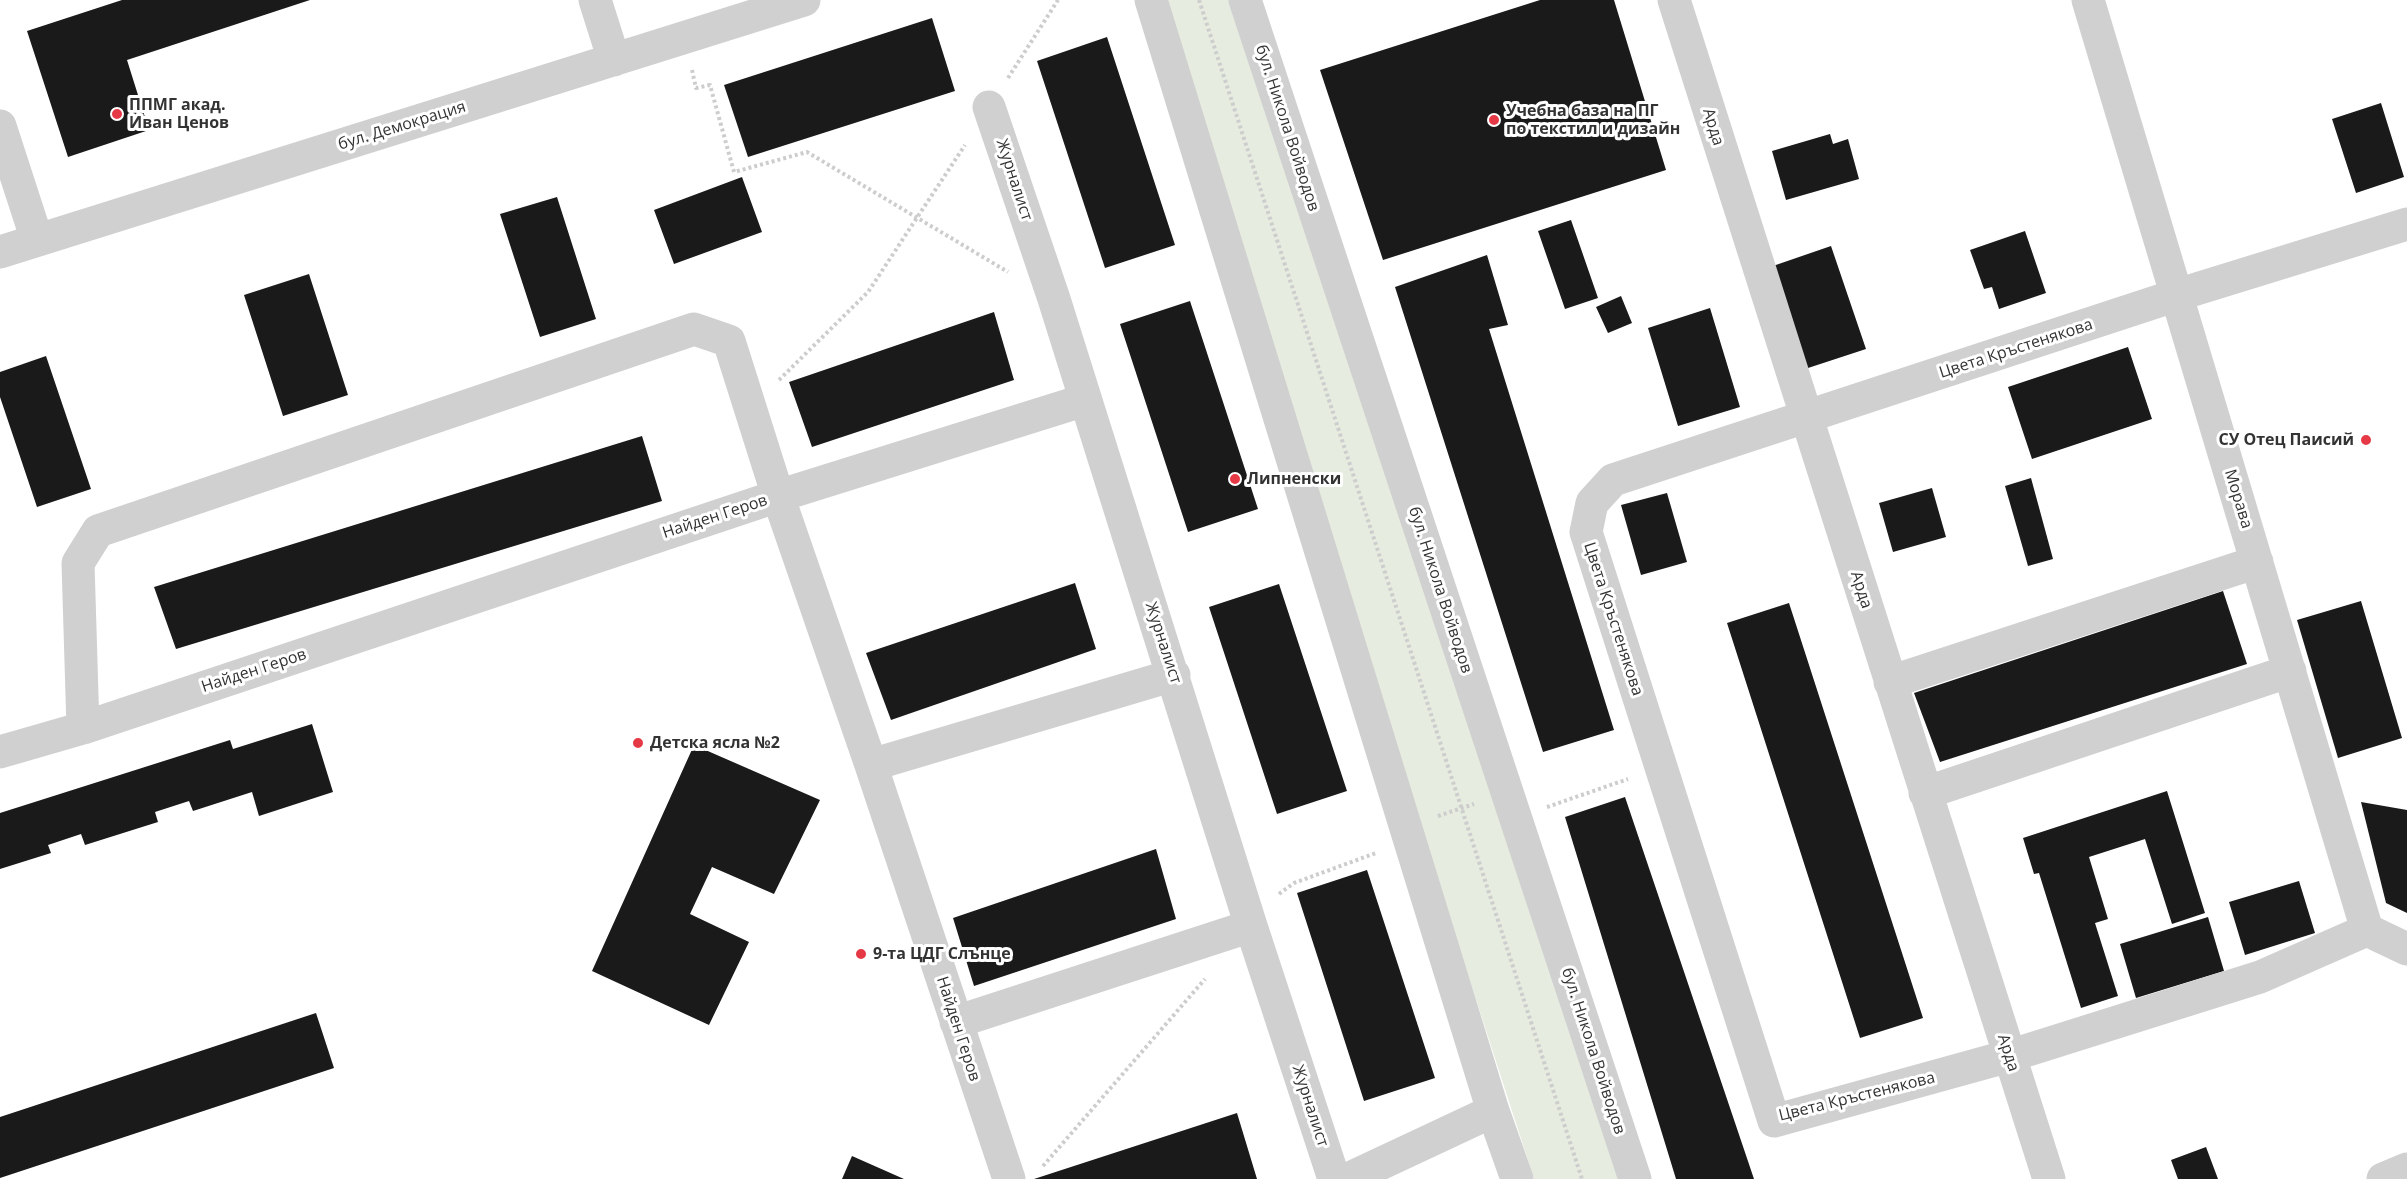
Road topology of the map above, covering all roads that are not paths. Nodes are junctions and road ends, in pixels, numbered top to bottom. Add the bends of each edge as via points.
1 (595, 0) edge
2 (804, 0) edge
3 (1151, 0) edge
4 (1245, 0) edge
5 (1674, 0) edge
6 (2088, 0) edge
7 (614, 60) junction
8 (989, 107) road end
9 (0, 126) edge
10 (2407, 224) edge
11 (37, 240) junction
12 (0, 252) edge
13 (2177, 295) junction
14 (1086, 400) junction
15 (1805, 418) junction
16 (778, 496) junction
17 (2257, 562) junction
18 (2290, 671) junction
19 (1174, 675) junction
20 (1890, 682) junction
21 (83, 728) junction
22 (0, 752) edge
23 (871, 765) junction
24 (1925, 793) junction
25 (1251, 926) junction
26 (2367, 930) junction
27 (2407, 949) edge
28 (956, 1022) junction
29 (2009, 1056) junction
30 (1493, 1111) junction
31 (2407, 1169) edge
32 (1024, 1174) edge
33 (1334, 1179) edge
34 (1348, 1179) edge
35 (1517, 1179) edge
36 (1635, 1179) edge
37 (2049, 1179) edge
38 (2383, 1179) edge

1 - 7 street
2 - 7 street, бул. Демокрация
3 - 30 street
4 - 36 street, бул. Никола Войводов
5 - 15 street, Арда
6 - 13 street, Морава
7 - 11 street, бул. Демокрация
8 - 14 street, Журналист
9 - 11 street
10 - 13 street, Цвета Кръстенякова
11 - 12 street, бул. Демокрация
13 - 15 street, Цвета Кръстенякова
13 - 17 street, Морава
14 - 16 street
14 - 19 street, Журналист
15 - 20 street, Арда
15 - 29 street, Цвета Кръстенякова via 1613,480 1592,503 1586,532 1661,768 1774,1121
16 - 21 street, Найден Геров
16 - 21 street via 729,341 694,330 98,531 78,563
16 - 23 street, Найден Геров
17 - 18 street, Морава
17 - 20 street
18 - 24 street
18 - 26 street, Морава
19 - 23 street
19 - 25 street, Журналист
20 - 24 street, Арда
21 - 22 street, Найден Геров
23 - 28 street, Найден Геров
24 - 29 street, Арда
25 - 28 street
25 - 33 street, Журналист
26 - 27 street
26 - 29 street via 2260,977
28 - 32 street, Найден Геров
29 - 37 street, Арда
30 - 34 street
30 - 35 street
31 - 38 street

